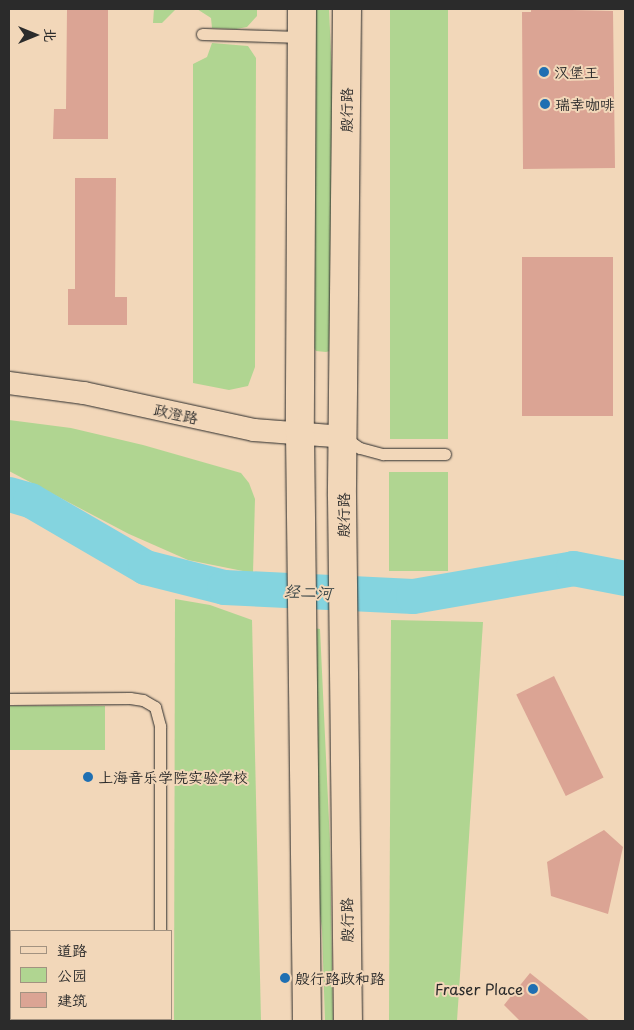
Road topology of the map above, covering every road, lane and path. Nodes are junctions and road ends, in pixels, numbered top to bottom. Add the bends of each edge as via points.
1 (302, 9) edge
2 (347, 9) edge
3 (202, 34) dead end
4 (303, 37) junction
5 (9, 383) edge
6 (300, 433) junction
7 (344, 437) junction
8 (445, 454) dead end
9 (9, 699) edge
10 (160, 930) edge
11 (307, 1021) edge
12 (348, 1021) edge

1 - 4 main road
2 - 7 main road, 殷行路
3 - 4 lane
4 - 6 main road
5 - 6 street, 政澄路 via 84,393 254,430
6 - 7 street, 政澄路
6 - 11 main road
7 - 8 lane via 360,448 383,454
7 - 12 main road, 殷行路 via 342,647
9 - 10 lane via 130,698 143,700 155,708 160,726

